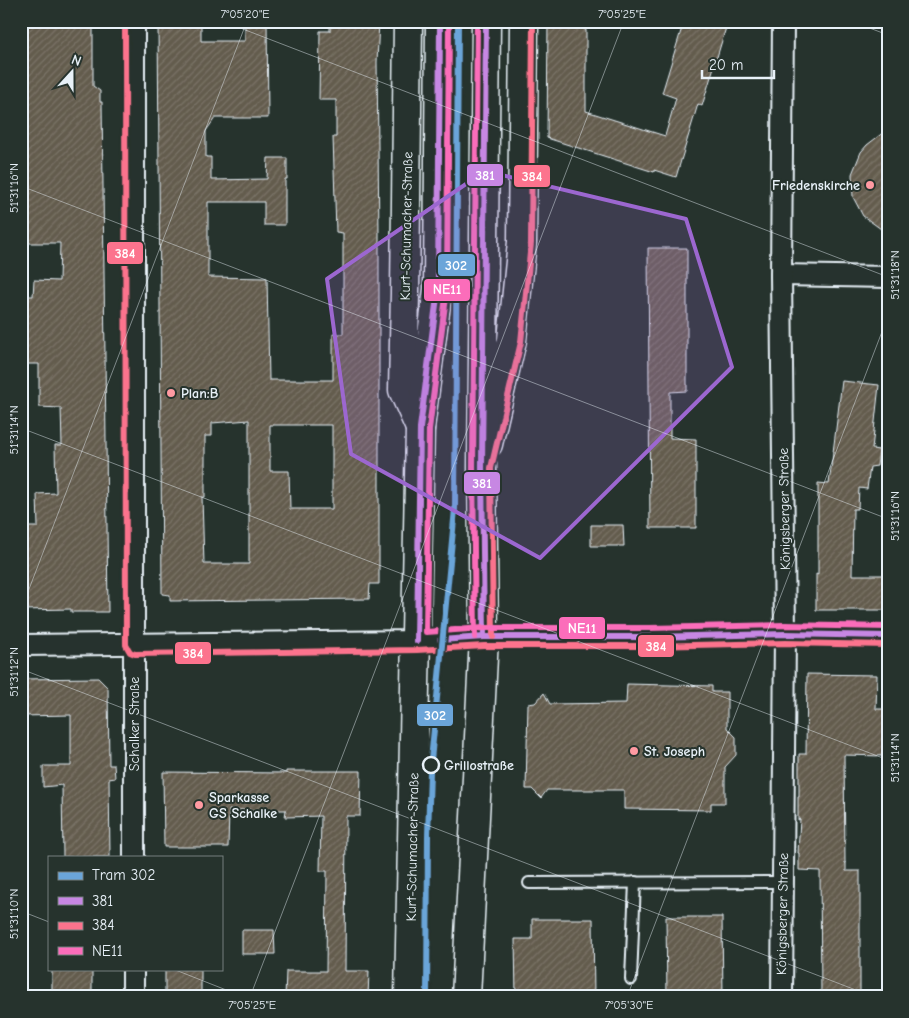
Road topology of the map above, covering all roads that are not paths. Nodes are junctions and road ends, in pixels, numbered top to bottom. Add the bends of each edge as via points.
1 (134, 21) edge
2 (408, 21) edge
3 (440, 21) edge
4 (486, 21) edge
5 (524, 21) edge
6 (783, 21) edge
7 (781, 276) junction
8 (888, 277) edge
9 (420, 428) junction
10 (482, 467) junction
11 (785, 634) junction
12 (888, 636) edge
13 (484, 637) junction
14 (417, 641) junction
15 (21, 645) edge
16 (135, 645) junction
17 (134, 856) edge
18 (635, 882) junction
19 (783, 882) junction
20 (529, 883) dead end
21 (133, 970) edge
22 (631, 979) dead end
23 (133, 997) edge
24 (409, 997) edge
25 (466, 997) edge
26 (782, 997) edge

1 - 16 street, Schalker Straße
2 - 9 main road, Kurt-Schumacher-Straße via 403,390
3 - 9 main road, Kurt-Schumacher-Straße via 438,289
4 - 10 main road
5 - 10 main road via 522,242 512,340
6 - 7 street, Königsberger Straße
7 - 8 street
7 - 11 street, Königsberger Straße
9 - 14 main road, Kurt-Schumacher-Straße
10 - 13 main road
11 - 12 street
11 - 13 street
11 - 19 street, Königsberger Straße
13 - 14 street
13 - 25 main road
14 - 16 street
14 - 24 main road, Kurt-Schumacher-Straße
15 - 16 street
16 - 17 street, Schalker Straße
18 - 19 lane
18 - 20 lane
18 - 22 lane
19 - 26 street, Königsberger Straße
21 - 23 street

